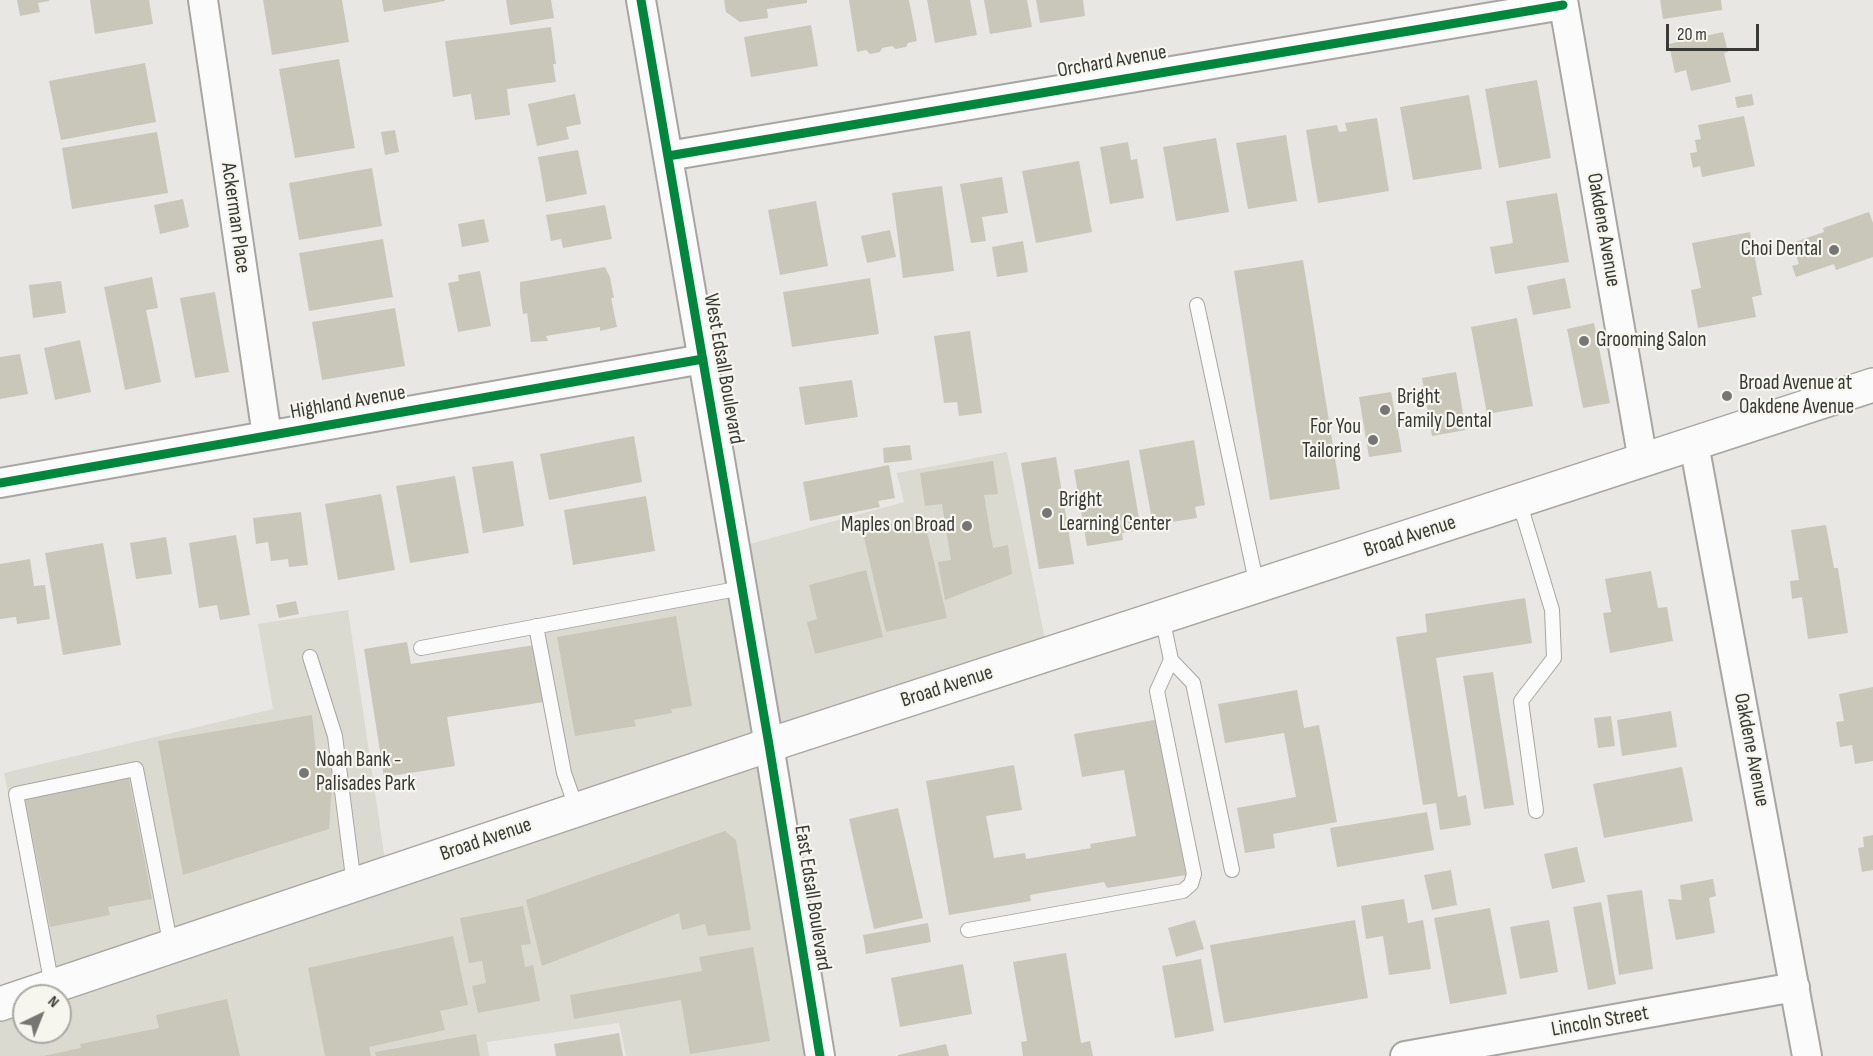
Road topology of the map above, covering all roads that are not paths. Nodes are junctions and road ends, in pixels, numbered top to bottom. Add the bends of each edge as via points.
1 (203, 0) edge
2 (641, 0) edge
3 (1563, 2) edge
4 (668, 156) junction
5 (1197, 305) dead end
6 (703, 359) junction
7 (1873, 385) edge
8 (267, 436) junction
9 (1694, 444) junction
10 (1643, 461) junction
11 (0, 483) edge
12 (1519, 501) junction
13 (1257, 586) junction
14 (742, 588) junction
15 (1162, 617) junction
16 (536, 626) junction
17 (421, 648) dead end
18 (310, 657) dead end
19 (1171, 660) junction
20 (769, 745) junction
21 (577, 810) junction
22 (1536, 811) dead end
23 (1232, 870) dead end
24 (354, 885) junction
25 (968, 930) dead end
26 (171, 946) junction
27 (52, 984) edge
28 (58, 984) edge
29 (1795, 987) junction
30 (820, 1056) edge
31 (1405, 1056) edge
32 (1807, 1056) edge

1 - 8 street, Ackerman Place
2 - 4 street, West Edsall Boulevard
3 - 4 street, Orchard Avenue
3 - 10 street, Oakdene Avenue
4 - 6 street, West Edsall Boulevard
5 - 13 lane
6 - 8 street, Highland Avenue
6 - 14 street, West Edsall Boulevard
7 - 9 main road, Broad Avenue
8 - 11 street, Highland Avenue
9 - 10 main road, Broad Avenue
9 - 29 street, Oakdene Avenue
10 - 12 main road, Broad Avenue
12 - 13 main road, Broad Avenue
12 - 22 lane via 1552,610 1554,658 1521,701
13 - 15 main road, Broad Avenue
14 - 16 lane
14 - 20 street, West Edsall Boulevard
15 - 19 lane
15 - 20 main road, Broad Avenue
16 - 17 lane
16 - 21 lane via 564,773
18 - 24 lane via 335,736
19 - 23 lane via 1193,683
19 - 25 lane via 1157,691 1194,874 1191,884 1183,891
20 - 21 main road, Broad Avenue
20 - 30 street, East Edsall Boulevard
21 - 24 main road, Broad Avenue
24 - 26 main road, Broad Avenue
26 - 27 lane via 136,769 16,794
26 - 28 main road, Broad Avenue
29 - 31 street, Lincoln Street
29 - 32 street, Oakdene Avenue

